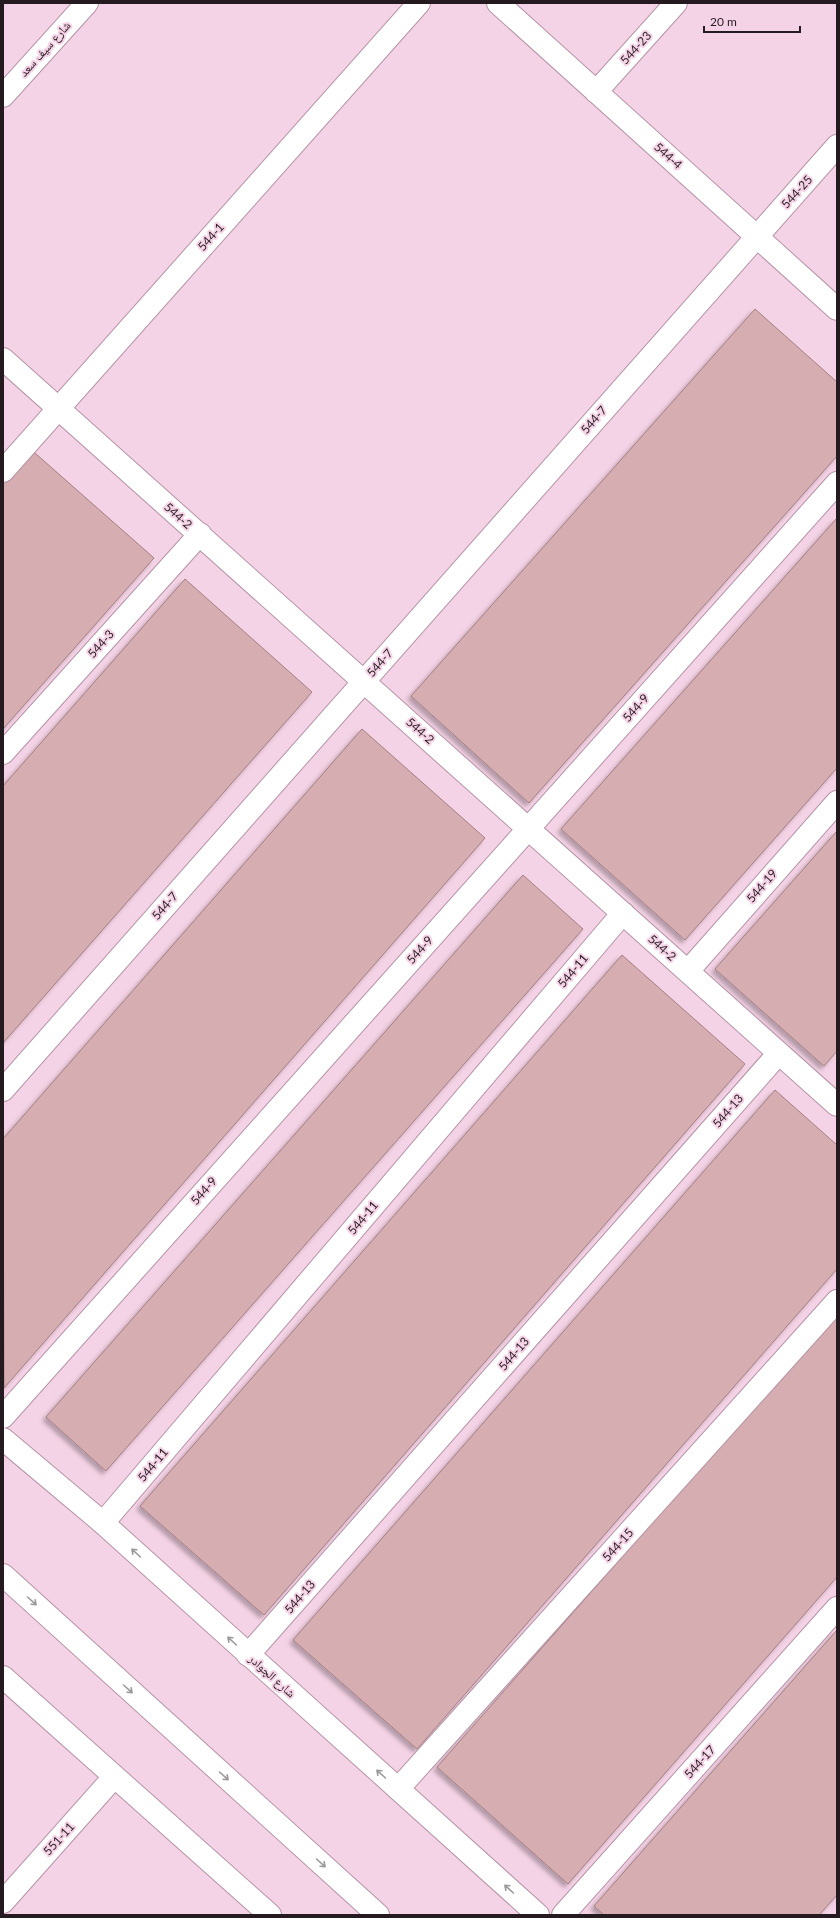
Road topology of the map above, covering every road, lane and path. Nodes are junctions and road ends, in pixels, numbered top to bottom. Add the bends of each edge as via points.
1 (87, 3) edge
2 (419, 3) edge
3 (498, 3) edge
4 (676, 3) edge
5 (596, 92) junction
6 (3, 96) edge
7 (837, 146) edge
8 (757, 237) junction
9 (837, 309) edge
10 (3, 359) edge
11 (58, 408) junction
12 (3, 471) edge
13 (837, 482) edge
14 (200, 534) junction
15 (364, 681) junction
16 (3, 753) edge
17 (837, 802) edge
18 (528, 828) junction
19 (623, 913) junction
20 (688, 971) junction
21 (779, 1053) junction
22 (3, 1090) edge
23 (835, 1100) edge
24 (837, 1302) edge
25 (3, 1417) edge
26 (3, 1439) edge
27 (103, 1523) junction
28 (4, 1577) edge
29 (837, 1608) edge
30 (248, 1655) junction
31 (3, 1677) edge
32 (114, 1777) junction
33 (398, 1789) junction
34 (3, 1902) edge
35 (270, 1915) edge
36 (378, 1915) edge
37 (538, 1915) edge
38 (563, 1915) edge

1 - 6 street, شارع سيف سعد
2 - 11 street, 544-1
3 - 5 street, 544-4
4 - 5 street, 544-23
5 - 8 street, 544-4
7 - 8 street, 544-25
8 - 9 street, 544-4
8 - 15 street, 544-7
10 - 11 street, 544-2
11 - 12 street, 544-1
11 - 14 street, 544-2
13 - 18 street, 544-9
14 - 15 street, 544-2
14 - 16 street, 544-3
15 - 18 street, 544-2
15 - 22 street, 544-7
17 - 20 street, 544-19
18 - 19 street, 544-2
18 - 25 street, 544-9
19 - 20 street, 544-2
19 - 27 street, 544-11
20 - 21 street, 544-2
21 - 23 street, 544-2
21 - 30 street, 544-13
24 - 33 street, 544-15
26 - 27 street, شارع الچوادر
30 -> 27 street, شارع الچوادر
28 -> 36 street
29 - 38 street, 544-17
33 -> 30 street, شارع الچوادر
31 - 32 street
32 - 34 street, 551-11
32 - 35 street
37 -> 33 street, شارع الچوادر

